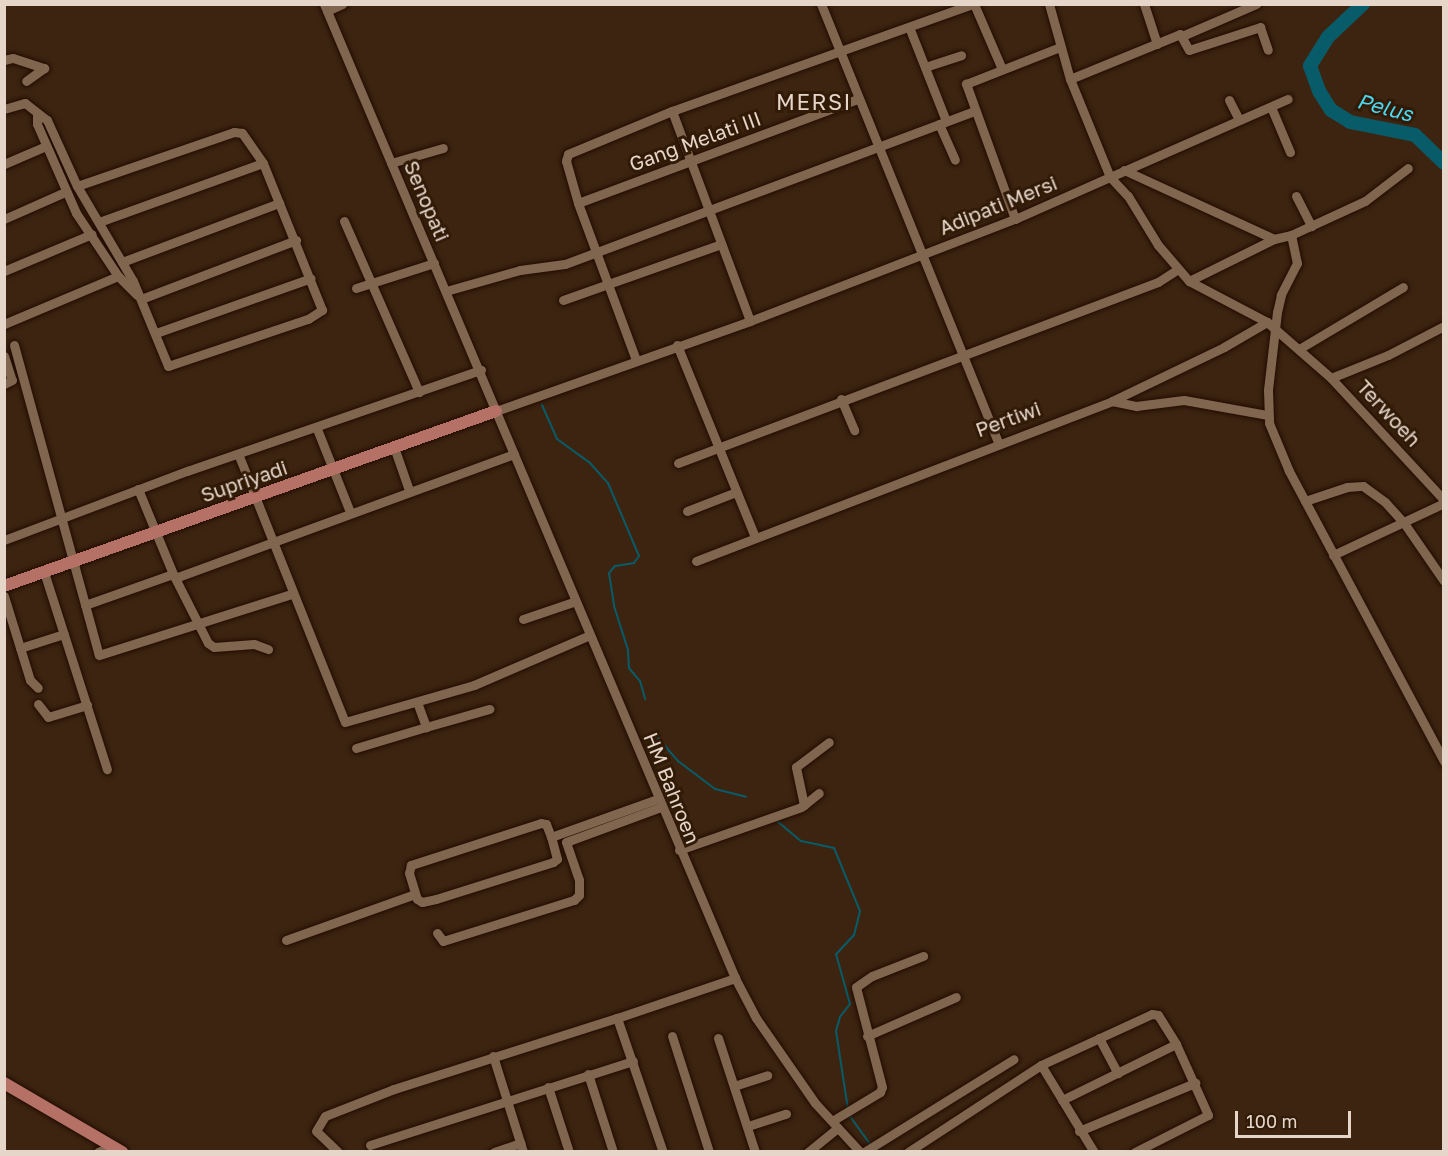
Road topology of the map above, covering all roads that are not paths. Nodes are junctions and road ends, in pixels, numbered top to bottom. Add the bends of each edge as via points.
1 (342, 4) edge
2 (821, 4) edge
3 (973, 4) edge
4 (1049, 4) edge
5 (1144, 4) edge
6 (1256, 4) edge
7 (326, 8) edge
8 (911, 32) dead end
9 (1182, 36) junction
10 (1157, 44) junction
11 (1056, 49) junction
12 (840, 50) junction
13 (1268, 50) dead end
14 (961, 55) dead end
15 (4, 60) edge
16 (926, 67) junction
17 (1002, 69) junction
18 (1070, 79) junction
19 (26, 81) dead end
20 (858, 99) junction
21 (1288, 99) dead end
22 (1229, 100) dead end
23 (1270, 107) junction
24 (4, 109) edge
25 (672, 111) junction
26 (974, 111) junction
27 (37, 113) junction
28 (1239, 120) junction
29 (942, 123) junction
30 (46, 146) junction
31 (442, 147) dead end
32 (878, 147) junction
33 (1290, 152) dead end
34 (955, 160) dead end
35 (65, 161) junction
36 (391, 163) junction
37 (690, 163) junction
38 (4, 164) edge
39 (263, 164) junction
40 (53, 165) junction
41 (1407, 168) dead end
42 (1124, 170) junction
43 (1108, 178) junction
44 (77, 186) junction
45 (65, 192) junction
46 (1296, 196) dead end
47 (279, 203) junction
48 (578, 203) junction
49 (89, 206) junction
50 (709, 210) junction
51 (76, 213) junction
52 (4, 219) edge
53 (1015, 219) junction
54 (344, 221) dead end
55 (99, 222) junction
56 (1311, 226) junction
57 (92, 234) junction
58 (1291, 236) junction
59 (1274, 239) junction
60 (296, 240) junction
61 (721, 244) junction
62 (114, 247) junction
63 (104, 252) junction
64 (596, 253) junction
65 (923, 254) junction
66 (122, 262) junction
67 (434, 263) junction
68 (4, 271) edge
69 (1172, 273) junction
70 (118, 276) junction
71 (311, 278) junction
72 (1189, 281) junction
73 (369, 284) junction
74 (607, 285) junction
75 (1403, 287) dead end
76 (356, 288) dead end
77 (446, 291) junction
78 (141, 299) junction
79 (563, 300) dead end
80 (750, 321) junction
81 (4, 324) edge
82 (1264, 324) junction
83 (1443, 326) edge
84 (1276, 329) junction
85 (156, 333) junction
86 (14, 345) dead end
87 (677, 345) junction
88 (1299, 349) junction
89 (964, 355) junction
90 (4, 356) edge
91 (636, 360) junction
92 (481, 370) junction
93 (1331, 378) junction
94 (4, 384) edge
95 (419, 392) junction
96 (841, 399) junction
97 (1112, 401) junction
98 (496, 411) junction
99 (1267, 415) junction
100 (317, 429) junction
101 (854, 430) dead end
102 (998, 442) junction
103 (716, 447) junction
104 (395, 450) junction
105 (514, 454) junction
106 (239, 456) junction
107 (678, 463) dead end
108 (334, 471) junction
109 (138, 489) junction
110 (409, 490) junction
111 (736, 492) junction
112 (255, 498) junction
113 (1305, 501) junction
114 (1443, 502) edge
115 (687, 511) dead end
116 (350, 512) junction
117 (62, 519) junction
118 (1407, 522) junction
119 (157, 534) junction
120 (755, 537) junction
121 (4, 540) edge
122 (271, 540) junction
123 (1333, 555) junction
124 (73, 560) junction
125 (696, 561) dead end
126 (44, 572) junction
127 (174, 576) junction
128 (1443, 581) edge
129 (4, 586) edge
130 (291, 594) junction
131 (4, 596) edge
132 (573, 602) junction
133 (85, 605) junction
134 (523, 619) dead end
135 (198, 624) junction
136 (64, 634) junction
137 (588, 636) junction
138 (20, 648) junction
139 (268, 649) dead end
140 (38, 688) dead end
141 (417, 702) junction
142 (38, 704) dead end
143 (87, 705) junction
144 (489, 709) dead end
145 (426, 727) junction
146 (829, 742) dead end
147 (357, 748) dead end
148 (1443, 761) edge
149 (107, 768) dead end
150 (819, 793) dead end
151 (659, 803) junction
152 (804, 805) junction
153 (551, 837) junction
154 (679, 850) junction
155 (415, 894) junction
156 (438, 933) dead end
157 (286, 940) dead end
158 (922, 956) dead end
159 (735, 978) junction
160 (956, 997) dead end
161 (617, 1018) junction
162 (672, 1036) dead end
163 (867, 1036) junction
164 (718, 1038) dead end
165 (1099, 1038) junction
166 (1176, 1044) junction
167 (493, 1056) junction
168 (1014, 1059) dead end
169 (633, 1060) junction
170 (1041, 1065) junction
171 (1118, 1073) junction
172 (588, 1074) junction
173 (767, 1075) dead end
174 (4, 1083) edge
175 (1195, 1083) junction
176 (734, 1086) junction
177 (548, 1087) junction
178 (1062, 1100) junction
179 (507, 1101) junction
180 (786, 1114) dead end
181 (836, 1122) junction
182 (748, 1126) junction
183 (1079, 1131) junction
184 (370, 1145) dead end
185 (522, 1147) edge
186 (105, 1149) edge
187 (864, 1151) edge
188 (122, 1152) edge
189 (338, 1152) edge
190 (495, 1152) edge
191 (569, 1152) edge
192 (613, 1152) edge
193 (663, 1152) edge
194 (709, 1152) edge
195 (755, 1152) edge
196 (808, 1152) edge
197 (908, 1152) edge
198 (1094, 1152) edge
199 (1135, 1152) edge

1 - 7 street
2 - 12 street
3 - 12 street
3 - 17 street
4 - 11 street
5 - 10 street
6 - 9 street
7 - 36 street, Senopati
8 - 16 street
9 - 10 street
9 - 13 street via 1189,50 1260,27
10 - 18 street
11 - 17 street
11 - 18 street
12 - 20 street
12 - 25 street
14 - 16 street
15 - 19 street via 13,58 44,68
16 - 29 street
17 - 26 street via 966,84
18 - 43 street
20 - 32 street
20 - 37 street, Gang Melati III
21 - 23 street, Adipati Mersi
22 - 28 street
23 - 28 street, Adipati Mersi
23 - 33 street
24 - 27 street via 25,103
25 - 37 street
25 - 48 street via 568,154 566,161
26 - 29 street
26 - 53 street
27 - 30 street
27 - 35 street via 47,120
28 - 42 street, Adipati Mersi
29 - 32 street
29 - 34 street
30 - 38 street
30 - 40 street
31 - 36 street
32 - 50 street
32 - 65 street
35 - 40 street
35 - 44 street
36 - 67 street, Senopati
37 - 48 street, Gang Melati III
37 - 50 street
39 - 44 street via 244,135 234,132
39 - 47 street
39 - 55 street
40 - 45 street
41 - 56 street via 1365,201
42 - 43 street, Adipati Mersi
42 - 59 street
43 - 53 street, Adipati Mersi
43 - 69 street
44 - 49 street
45 - 51 street
45 - 52 street
46 - 56 street
47 - 60 street
47 - 66 street
48 - 64 street
49 - 51 street
49 - 55 street
50 - 61 street
50 - 64 street
51 - 57 street
53 - 65 street, Adipati Mersi
54 - 73 street
55 - 62 street
56 - 58 street
57 - 63 street
57 - 68 street
58 - 59 street
58 - 84 street via 1297,263 1281,295
59 - 72 street
60 - 71 street
60 - 78 street
61 - 74 street
61 - 80 street
62 - 63 street
62 - 66 street
63 - 70 street
64 - 74 street
64 - 77 street
65 - 80 street, Adipati Mersi
65 - 89 street
66 - 78 street
67 - 73 street
67 - 77 street, Senopati
69 - 72 street
69 - 89 street
70 - 78 street
70 - 81 street
71 - 85 street
71 - 85 street via 322,307 320,314 247,341 172,367 168,366
72 - 82 street
73 - 76 street
73 - 95 street
74 - 79 street
74 - 91 street
75 - 88 street
77 - 92 street, Senopati
78 - 85 street
80 - 87 street, Adipati Mersi
82 - 84 street
82 - 97 street, Pertiwi
83 - 93 street via 1388,356
84 - 88 street
84 - 99 street
86 - 117 street
87 - 91 street, Adipati Mersi
87 - 103 street
88 - 93 street
89 - 96 street
89 - 102 street
90 - 94 street via 12,380
91 - 98 street, Adipati Mersi
92 - 95 street
92 - 98 street, Senopati
93 - 114 street, Terwoeh
95 - 100 street
96 - 101 street
96 - 103 street
97 - 99 street via 1136,406 1184,400
97 - 102 street, Pertiwi
98 - 104 main road, Supriyadi
98 - 105 street, HM Bahroen
99 - 113 street
100 - 106 street
100 - 108 street
102 - 120 street, Pertiwi
103 - 107 street
103 - 111 street
104 - 108 main road, Supriyadi
104 - 110 street
105 - 110 street
105 - 132 street, HM Bahroen
106 - 109 street
106 - 112 street
108 - 112 main road, Supriyadi
108 - 116 street
109 - 117 street
109 - 119 street
110 - 116 street
111 - 115 street
111 - 120 street
112 - 119 main road, Supriyadi
112 - 122 street
113 - 118 street via 1347,487 1363,486
113 - 123 street
114 - 118 street
116 - 122 street
117 - 121 street
117 - 124 street
118 - 123 street
118 - 128 street
119 - 124 main road, Supriyadi
119 - 127 street
120 - 125 street, Pertiwi
122 - 127 street
122 - 130 street
123 - 148 street
124 - 126 main road, Supriyadi
124 - 133 street
126 - 129 main road, Supriyadi
126 - 136 street
127 - 133 street
127 - 135 street
130 - 135 street
130 - 141 street via 345,722
131 - 138 street
132 - 134 street
132 - 137 street, HM Bahroen
133 - 135 street via 101,656
135 - 139 street via 214,647 254,644
136 - 138 street
136 - 143 street
137 - 141 street via 474,685
137 - 151 street, HM Bahroen
138 - 140 street via 30,680
141 - 145 street
142 - 143 street via 48,717
143 - 149 street
144 - 145 street
145 - 147 street
146 - 152 street via 796,767
150 - 152 street
151 - 153 street
151 - 154 street, HM Bahroen
151 - 156 street via 566,842 579,880 579,895 574,900 443,941
152 - 154 street
153 - 155 street via 557,859 553,862 436,899 418,902
153 - 155 street via 546,824 541,823 411,865 409,873
154 - 159 street, HM Bahroen
155 - 157 street
158 - 163 street via 872,976 856,987
159 - 161 street
159 - 181 street, HM Bahroen via 756,1018
160 - 163 street
161 - 167 street
161 - 169 street
162 - 194 street
163 - 181 street via 882,1087
164 - 176 street
165 - 166 street via 1152,1014 1158,1015
165 - 170 street
165 - 171 street
166 - 171 street
166 - 175 street
167 - 179 street
167 - 189 street via 325,1116 316,1131
168 - 187 street
169 - 172 street
169 - 193 street
170 - 178 street
170 - 197 street
171 - 178 street
172 - 177 street
172 - 192 street
173 - 176 street
174 - 186 main road
175 - 183 street
175 - 199 street via 1208,1110 1204,1120
176 - 182 street
177 - 179 street
177 - 191 street
178 - 183 street
179 - 184 street
179 - 185 street
180 - 182 street
181 - 187 street, HM Bahroen
181 - 196 street
182 - 195 street
183 - 198 street
185 - 190 street
186 - 188 main road

